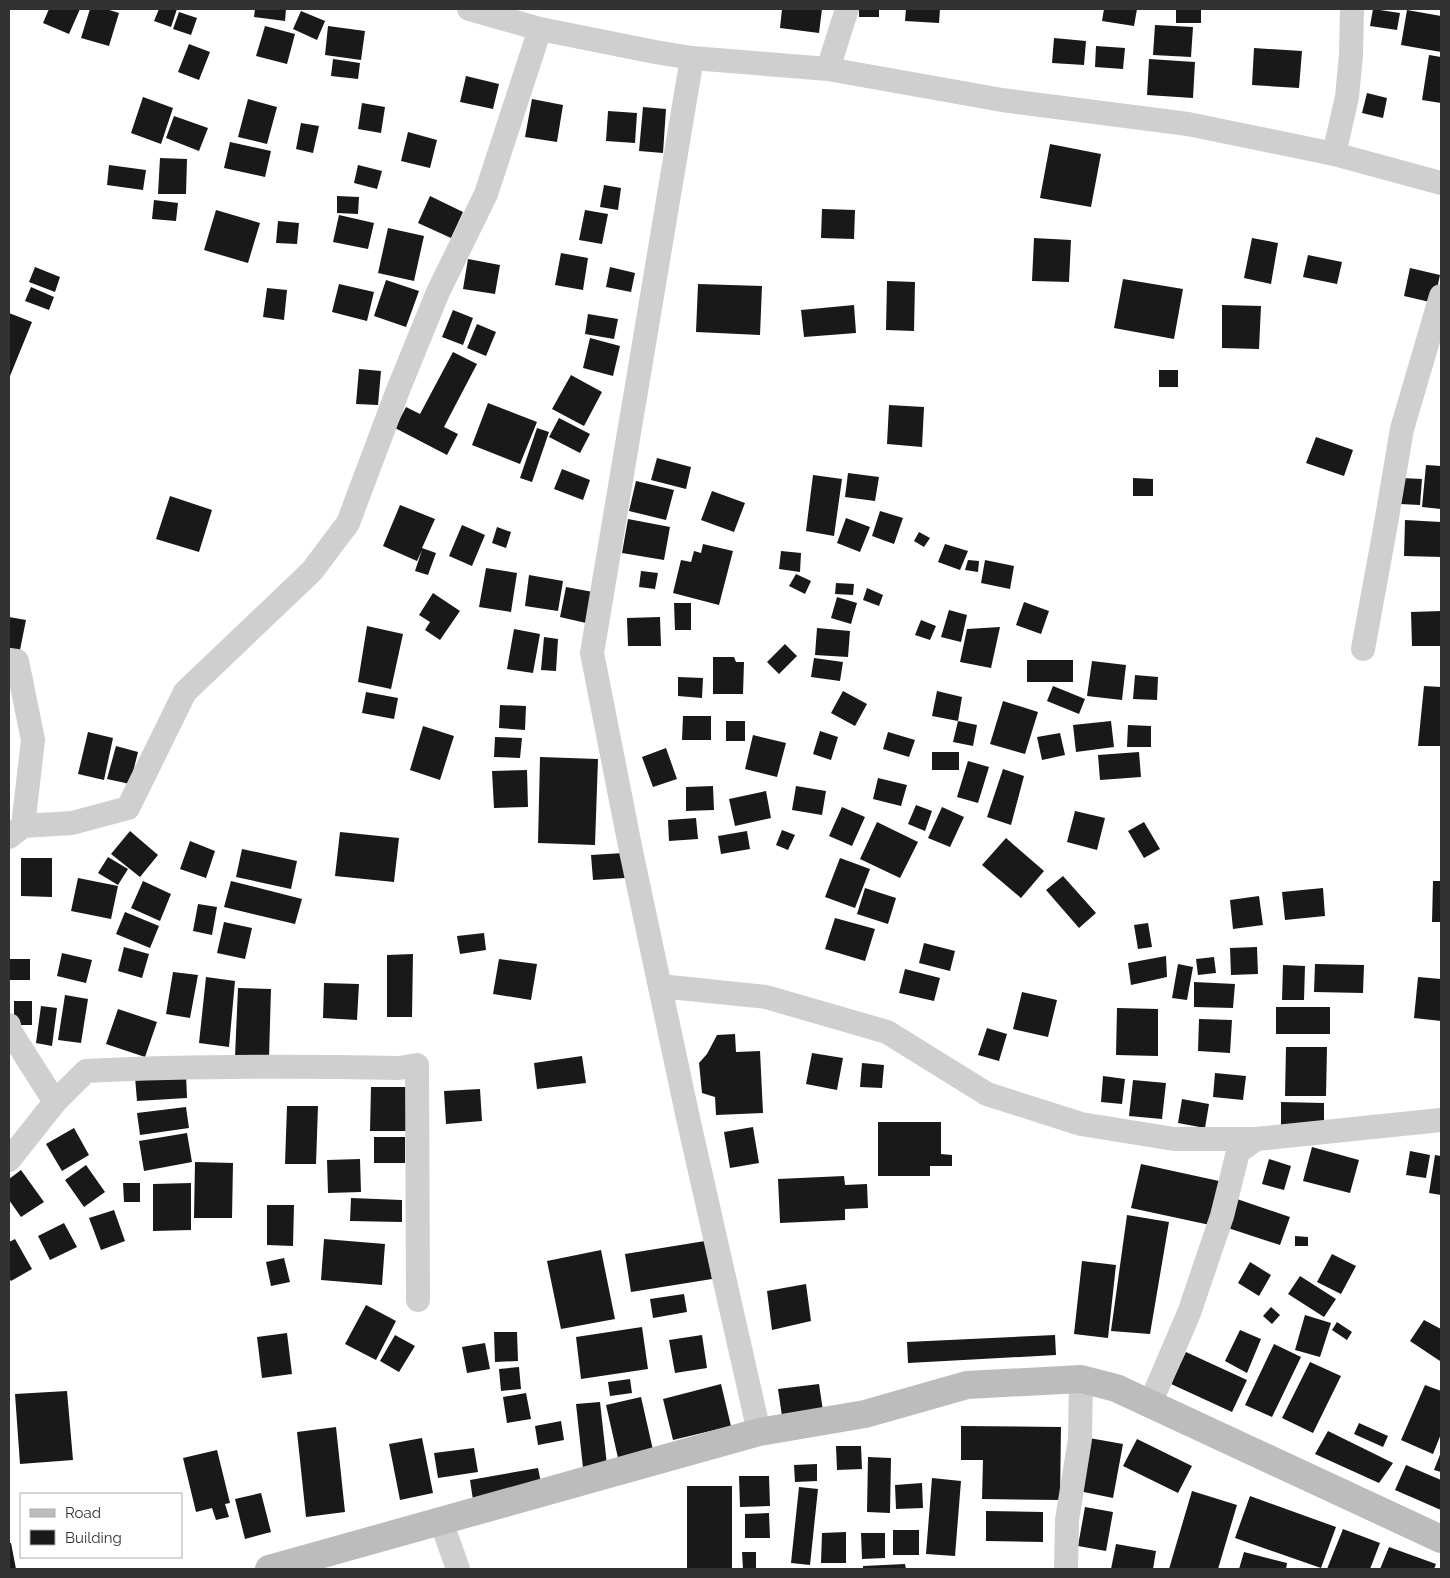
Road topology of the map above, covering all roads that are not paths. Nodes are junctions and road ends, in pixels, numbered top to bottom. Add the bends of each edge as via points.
1 (469, 9) edge
2 (847, 9) edge
3 (1352, 9) edge
4 (540, 28) junction
5 (692, 58) junction
6 (828, 69) junction
7 (1334, 154) junction
8 (1441, 183) edge
9 (1441, 296) edge
10 (1363, 649) dead end
11 (9, 660) edge
12 (16, 831) edge
13 (660, 986) junction
14 (9, 1025) edge
15 (55, 1102) junction
16 (1441, 1120) edge
17 (1256, 1140) junction
18 (9, 1160) edge
19 (418, 1300) dead end
20 (1081, 1379) junction
21 (1150, 1404) junction
22 (759, 1432) junction
23 (441, 1521) junction
24 (1441, 1538) edge
25 (269, 1569) edge
26 (458, 1569) edge
27 (1066, 1569) edge

1 - 4 street
2 - 6 street
3 - 7 street via 1347,97
4 - 5 street
4 - 12 street via 486,194 438,292 348,523 312,571 185,692 128,808 72,823
5 - 6 street
5 - 13 street via 592,653
6 - 7 street via 1002,100 1188,124
7 - 8 street
9 - 10 street via 1402,429
11 - 12 street via 17,661 33,740
13 - 17 street via 766,996 887,1032 987,1094 1081,1124 1174,1139
13 - 22 street
14 - 15 street
15 - 18 street
15 - 19 street via 86,1071 278,1066 399,1068 417,1065
16 - 17 street
17 - 21 street via 1238,1152 1222,1216 1189,1313
20 - 21 street via 1116,1388
20 - 22 street via 967,1385 865,1414
20 - 27 street via 1080,1439 1067,1520
21 - 24 street
22 - 23 street
23 - 25 street
23 - 26 street

